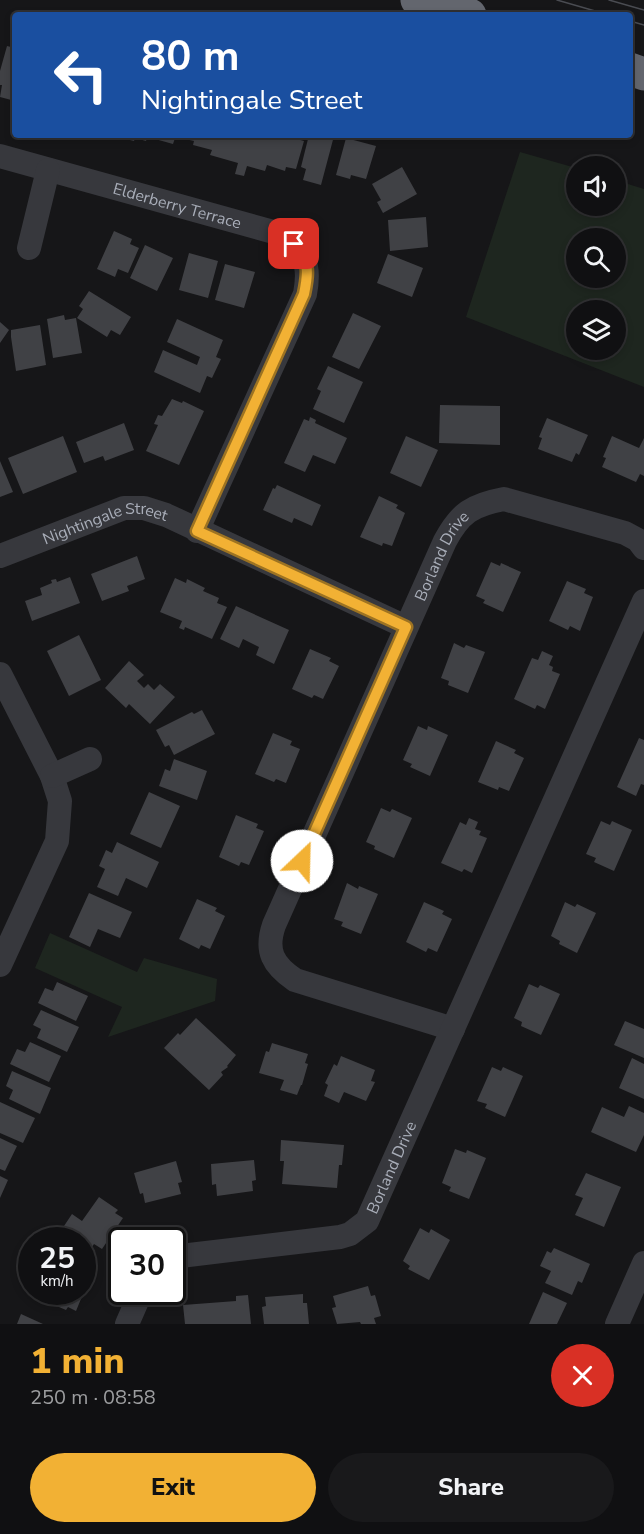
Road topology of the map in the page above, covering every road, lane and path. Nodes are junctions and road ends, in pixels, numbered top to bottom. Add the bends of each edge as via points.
1 (417, 0) edge
2 (459, 12) edge
3 (0, 156) edge
4 (48, 170) junction
5 (29, 248) dead end
6 (197, 531) junction
7 (644, 548) edge
8 (0, 556) edge
9 (644, 601) edge
10 (406, 627) junction
11 (0, 674) edge
12 (90, 759) dead end
13 (52, 777) junction
14 (0, 965) edge
15 (453, 1029) junction
16 (186, 1255) edge
17 (644, 1263) edge
18 (136, 1305) edge
19 (128, 1324) edge
20 (617, 1324) edge

1 - 2 highway
3 - 4 street, Elderberry Terrace
4 - 5 street
4 - 6 street, Elderberry Terrace via 277,233 294,244 305,259 308,277 304,294
6 - 8 street, Nightingale Street via 144,508 124,508
6 - 10 street, Nightingale Street
7 - 10 street, Borland Drive via 626,534 504,499 484,503 467,511 453,525
9 - 15 street, Borland Drive
10 - 15 street, Borland Drive via 269,939 274,960 295,980
11 - 13 street
12 - 13 street
13 - 14 street via 60,801 57,841
15 - 16 street, Borland Drive via 372,1213 360,1228 340,1237
17 - 20 street
18 - 19 street

